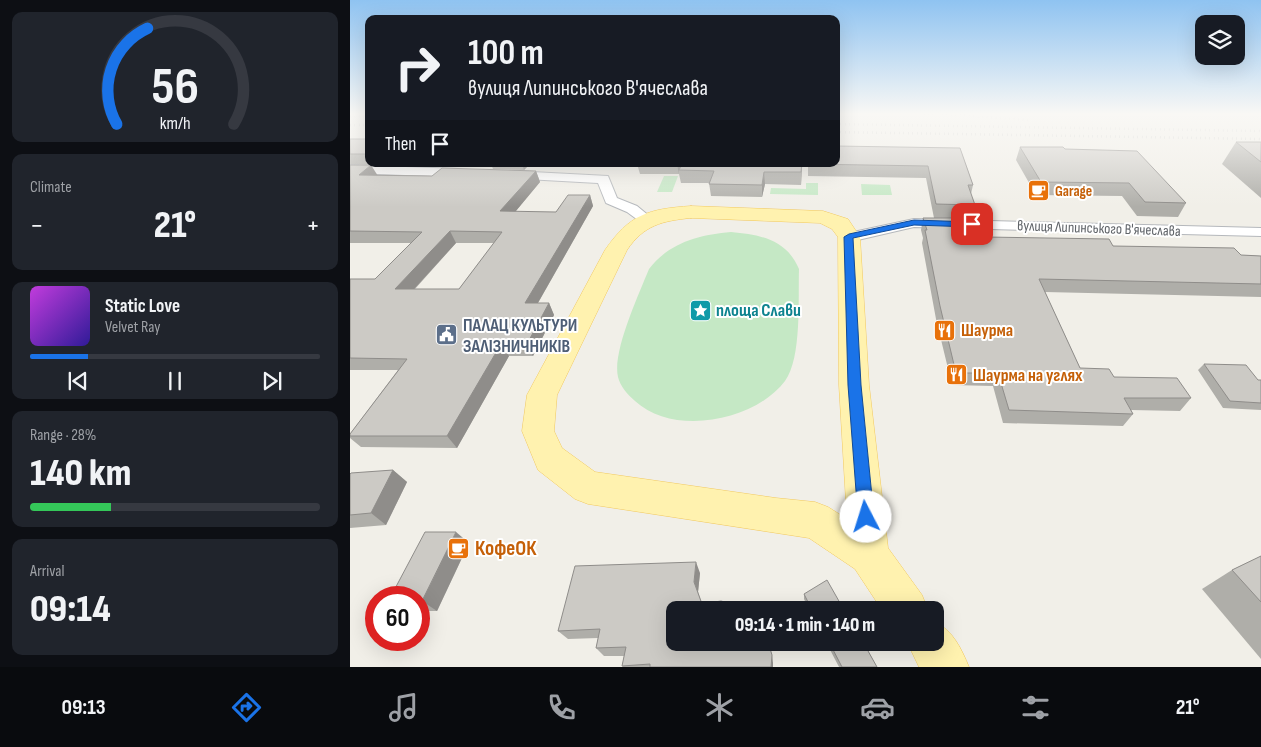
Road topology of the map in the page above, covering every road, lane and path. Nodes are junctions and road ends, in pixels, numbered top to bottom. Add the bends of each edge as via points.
1 (350, 169) edge
2 (474, 173) edge
3 (504, 174) edge
4 (647, 220) junction
5 (1261, 232) edge
6 (849, 237) junction
7 (869, 555) junction
8 (901, 601) edge
9 (935, 651) edge
10 (946, 667) edge

1 - 2 street
3 - 4 street via 603,179 611,200
4 - 6 main road via 691,212 823,217 840,224
4 - 7 main road via 627,234 616,250 542,395 538,431 550,459 588,487 815,520
5 - 6 street, вулиця Липинського В'ячеслава via 914,223
6 - 7 main road via 854,385
7 - 8 main road
9 - 10 main road

